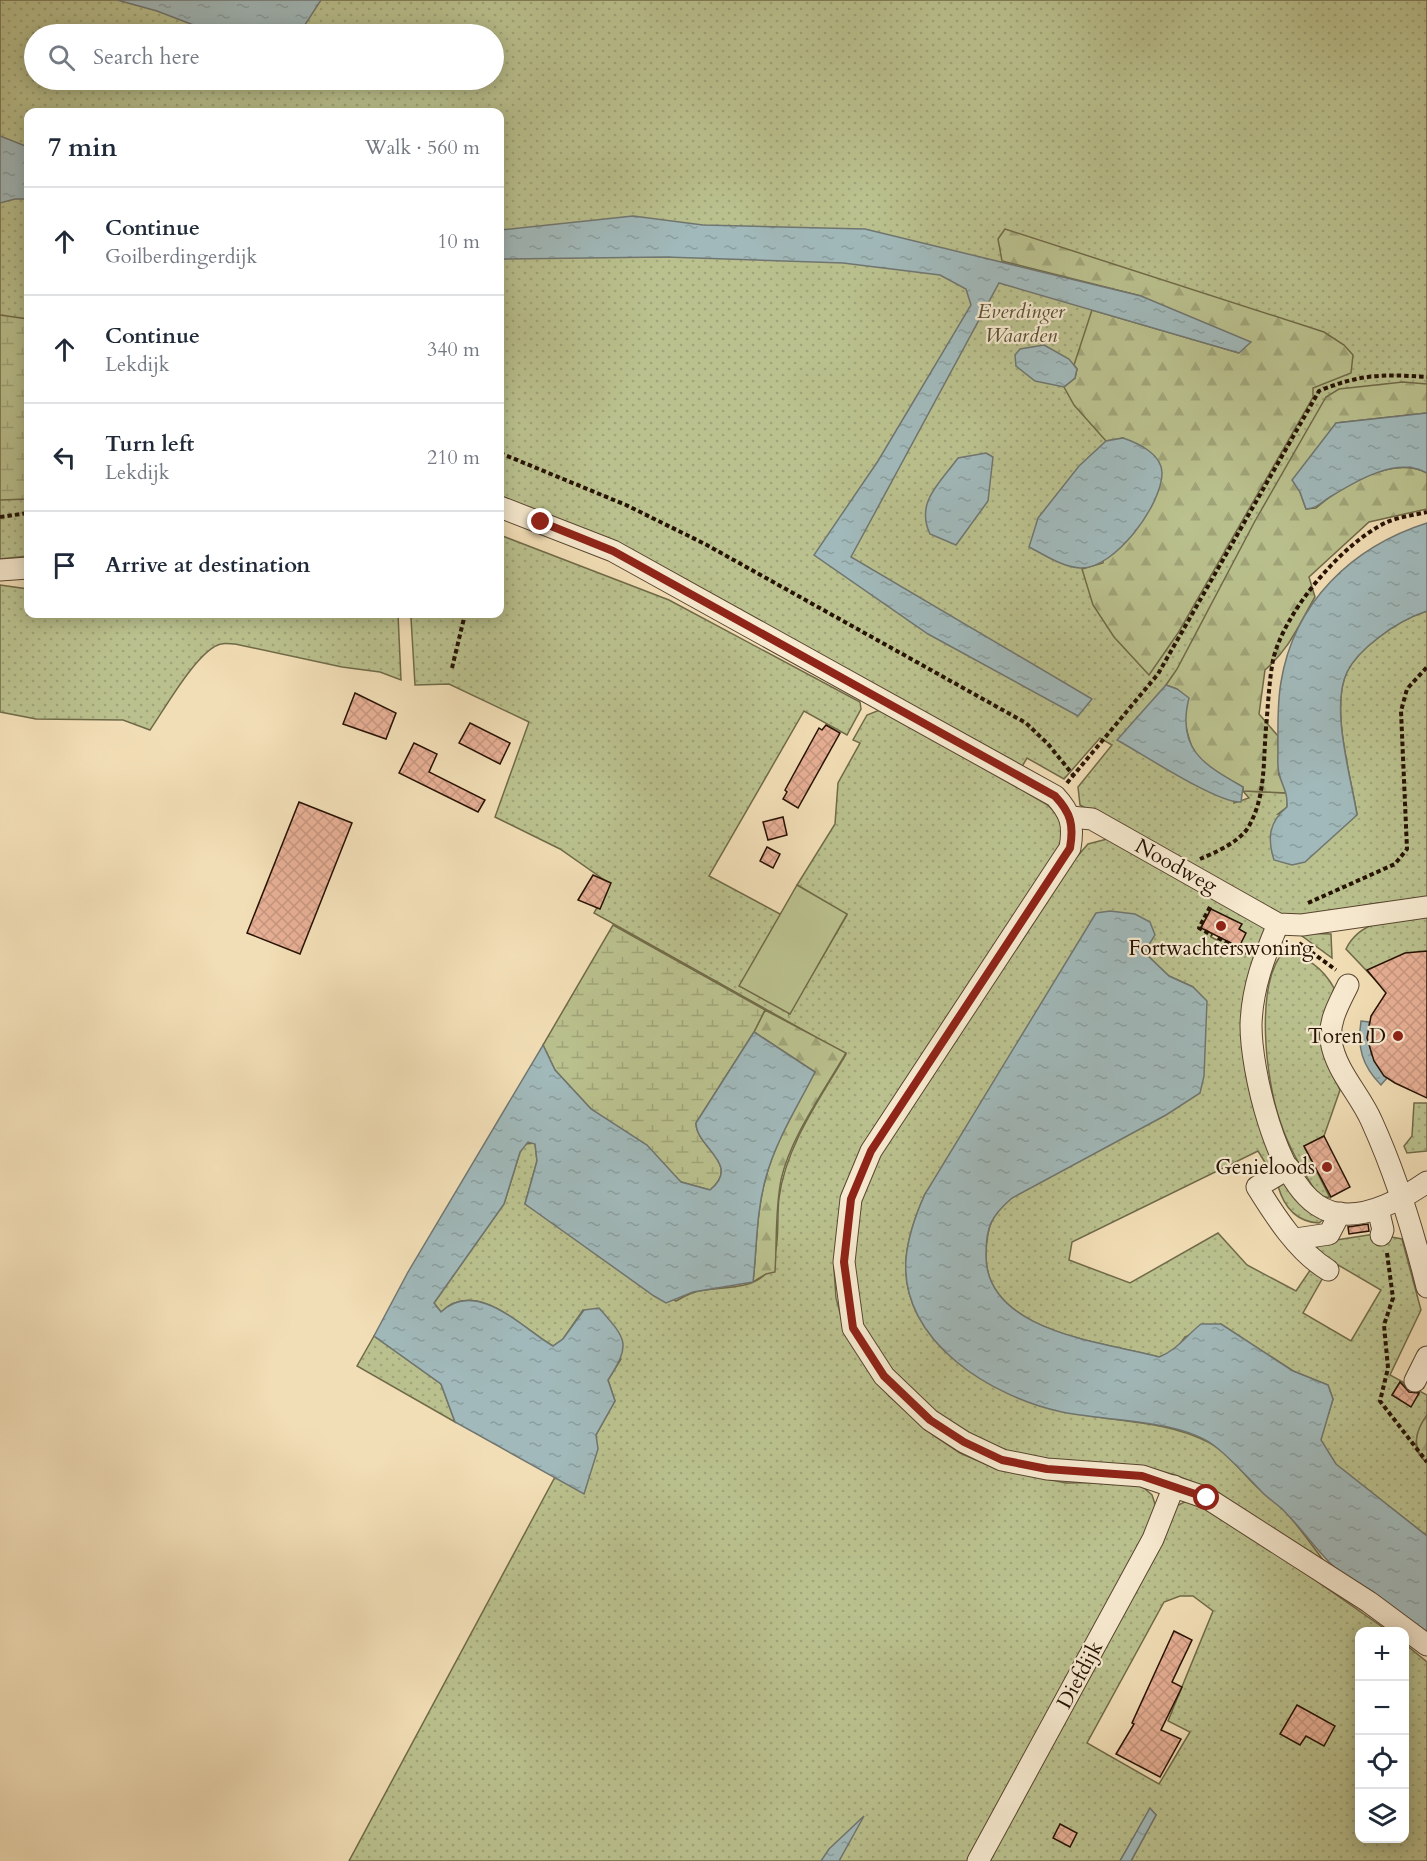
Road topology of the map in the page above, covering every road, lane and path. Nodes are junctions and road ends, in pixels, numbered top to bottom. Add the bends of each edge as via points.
1 (1427, 377) edge
2 (504, 455) edge
3 (504, 509) edge
4 (1427, 512) edge
5 (24, 514) edge
6 (0, 517) edge
7 (24, 568) edge
8 (0, 570) edge
9 (464, 618) edge
10 (1427, 667) edge
11 (452, 668) dead end
12 (1074, 776) junction
13 (1055, 796) junction
14 (1071, 817) junction
15 (1223, 849) dead end
16 (1306, 904) dead end
17 (1427, 908) edge
18 (1209, 909) dead end
19 (1278, 924) junction
20 (1212, 935) dead end
21 (1218, 938) dead end
22 (1244, 951) dead end
23 (1348, 984) joint
24 (1289, 1168) junction
25 (1427, 1182) edge
26 (1403, 1198) junction
27 (1378, 1209) junction
28 (1340, 1213) junction
29 (1381, 1235) joint
30 (1296, 1239) junction
31 (1328, 1270) dead end
32 (1427, 1287) edge
33 (1427, 1357) edge
34 (1415, 1381) dead end
35 (1427, 1462) edge
36 (1174, 1486) junction
37 (1427, 1645) edge
38 (978, 1861) edge

1 - 12 path via 1384,374 1319,391 1158,674
2 - 12 path via 705,543 1026,723
3 - 13 street via 613,551
4 - 15 path via 1389,521 1377,528 1332,564 1300,605 1274,659 1260,802 1248,829
5 - 6 path
7 - 8 street
9 - 11 path
10 - 16 path via 1407,689 1401,711 1407,849 1395,864
12 - 13 path
13 - 14 street
14 - 19 street, Noodweg via 1092,819
14 - 36 street via 1070,848 871,1151 851,1199 844,1262 853,1328 884,1376 930,1420 964,1442 1013,1462 1047,1469 1142,1476
17 - 19 street via 1302,925
18 - 20 path via 1199,928
19 - 23 path via 1304,949 1331,964
19 - 24 street via 1256,984 1251,1025 1261,1097
21 - 22 path
23 - 26 street via 1332,1023 1331,1041 1342,1072 1371,1119
24 - 28 street via 1317,1206
24 - 30 street via 1257,1187
25 - 26 street
26 - 27 street
26 - 32 street
27 - 28 street
27 - 29 street
28 - 30 street via 1329,1234
29 - 35 path via 1393,1298 1384,1325 1388,1368 1380,1401
30 - 31 street via 1313,1261
33 - 34 street
36 - 37 street via 1207,1498 1369,1602
36 - 38 street, Diefdijk via 1153,1539

